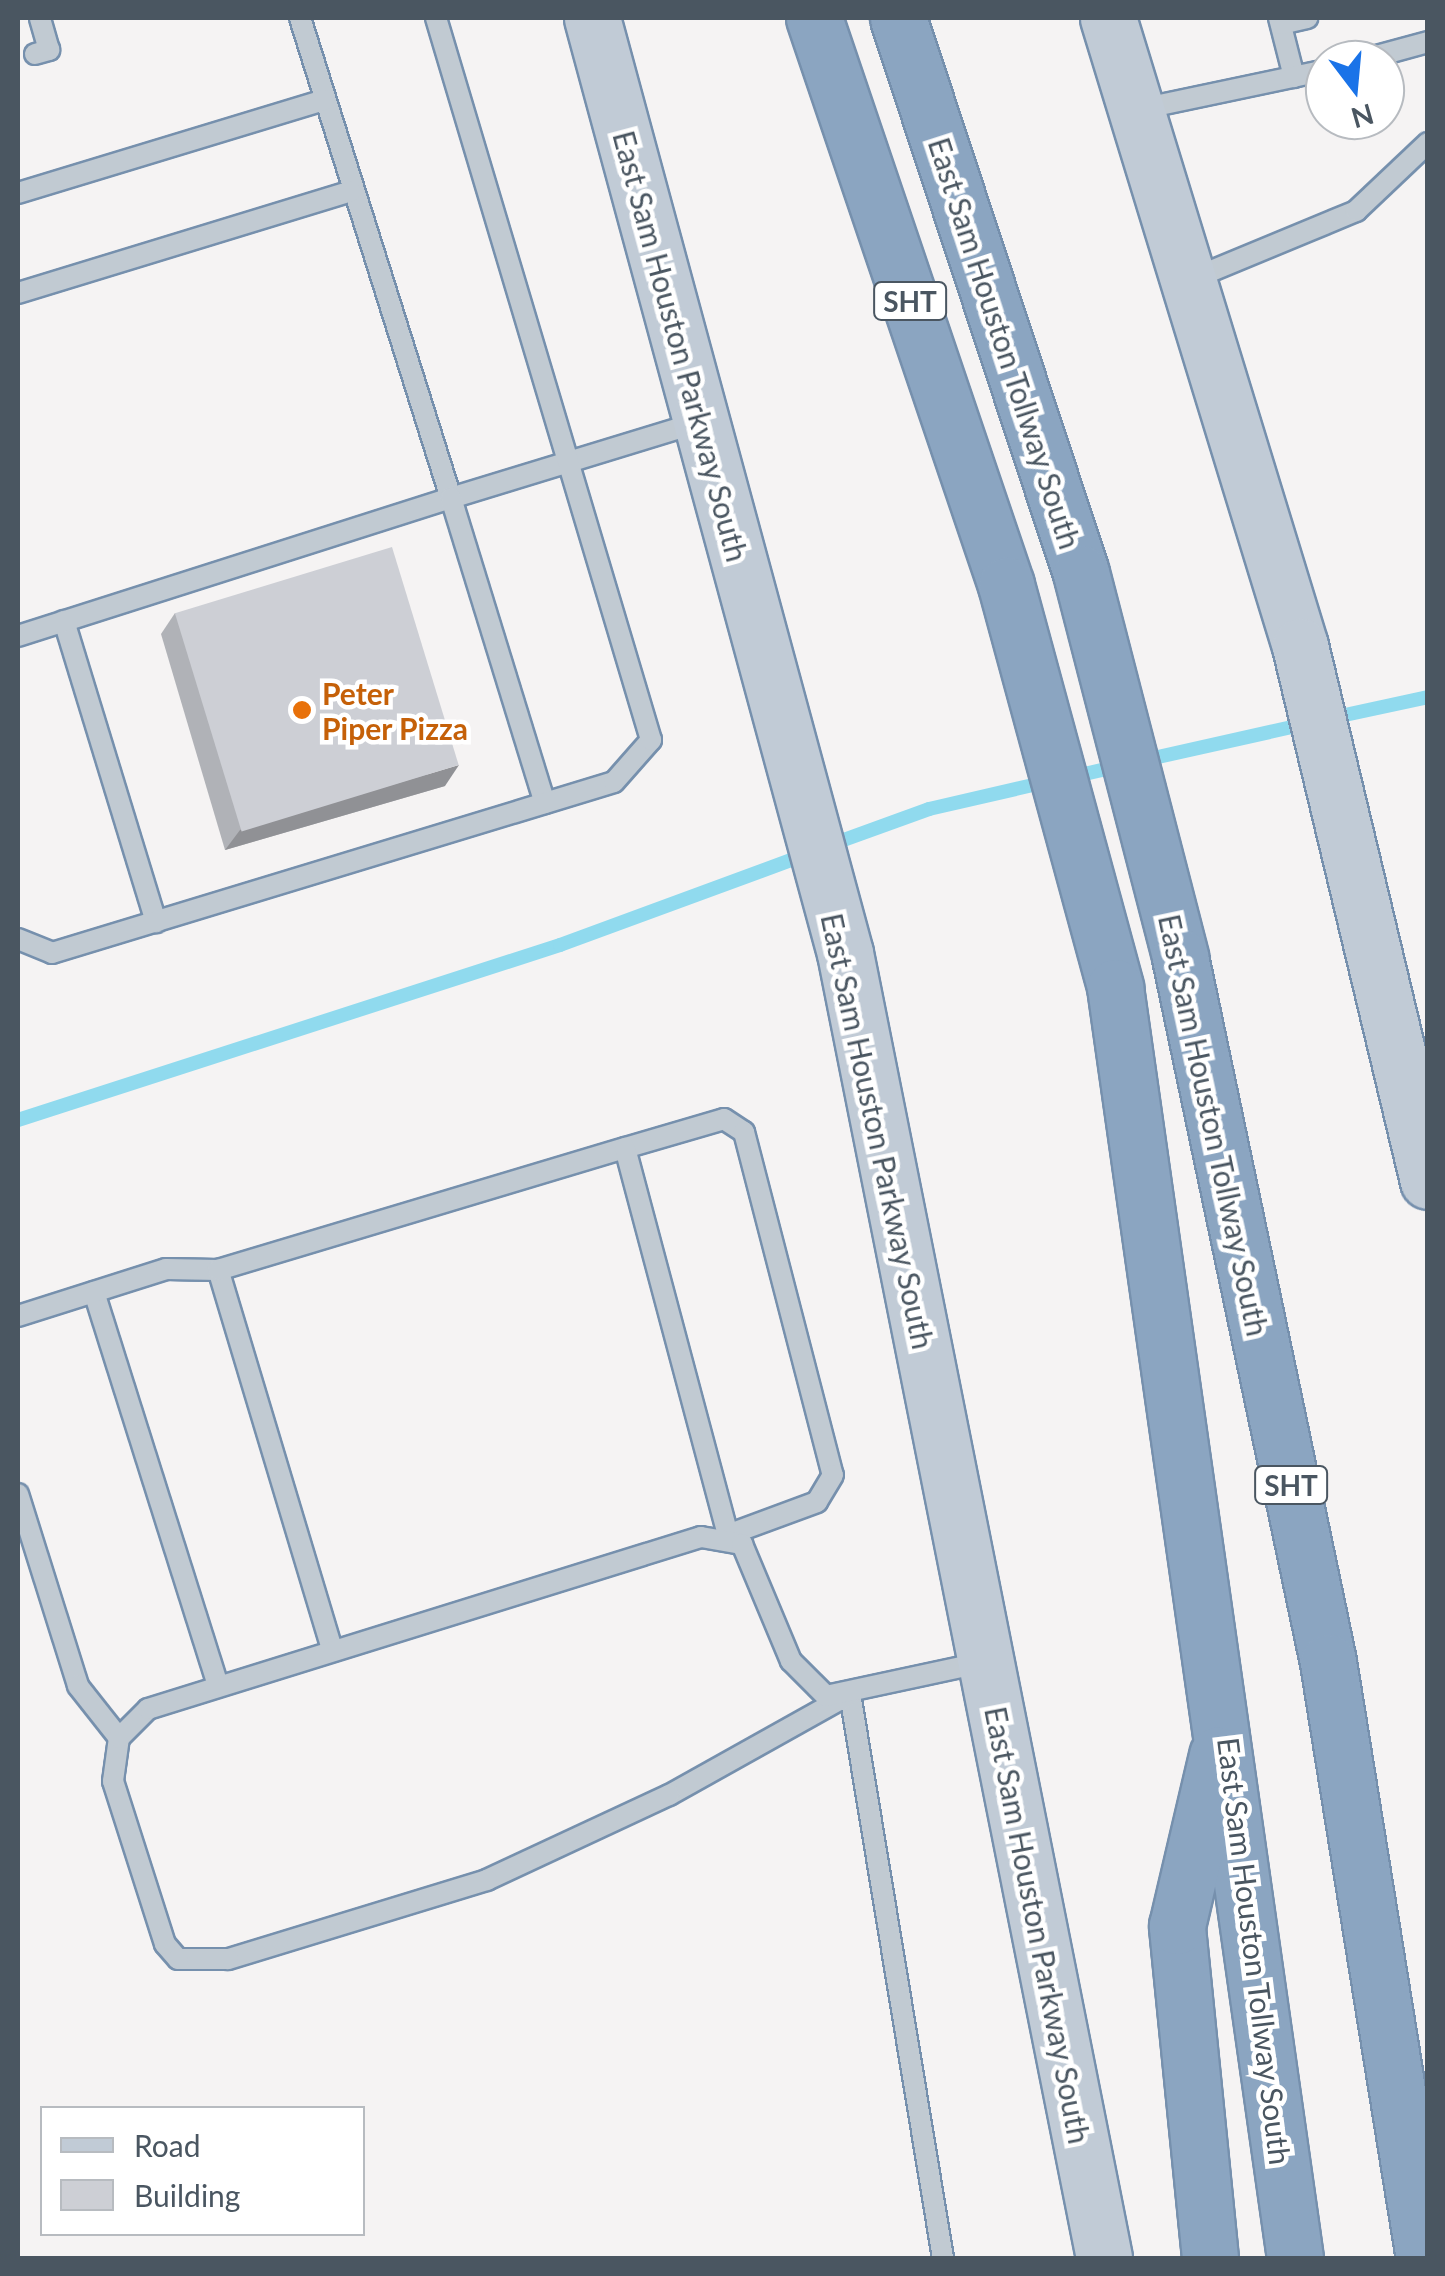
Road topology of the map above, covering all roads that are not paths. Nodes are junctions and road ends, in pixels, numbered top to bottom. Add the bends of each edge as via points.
1 (40, 18) edge
2 (300, 18) edge
3 (436, 18) edge
4 (592, 18) edge
5 (814, 18) edge
6 (898, 18) edge
7 (1108, 18) edge
8 (1307, 18) edge
9 (1280, 21) edge
10 (35, 54) dead end
11 (1305, 75) edge
12 (1294, 77) junction
13 (324, 100) junction
14 (1132, 111) junction
15 (1428, 143) edge
16 (351, 191) junction
17 (18, 193) edge
18 (1186, 282) junction
19 (18, 293) edge
20 (702, 422) junction
21 (569, 462) junction
22 (451, 498) junction
23 (64, 621) junction
24 (18, 636) edge
25 (545, 803) junction
26 (156, 922) junction
27 (18, 939) edge
28 (625, 1148) junction
29 (1426, 1171) edge
30 (218, 1270) junction
31 (94, 1292) junction
32 (18, 1316) edge
33 (18, 1494) edge
34 (728, 1535) junction
35 (332, 1649) junction
36 (986, 1662) junction
37 (218, 1686) junction
38 (850, 1694) junction
39 (1225, 1723) junction
40 (119, 1738) junction
41 (1384, 2017) junction
42 (1428, 2202) edge
43 (943, 2258) edge
44 (1104, 2258) edge
45 (1210, 2258) edge
46 (1295, 2258) edge
47 (1424, 2258) edge

1 - 10 lane via 49,50
2 - 13 lane
3 - 21 lane
4 - 20 main road, East Sam Houston Parkway South
5 - 39 highway, East Sam Houston Tollway South / SHT via 1006,585 1114,987 1191,1556
6 - 41 highway, East Sam Houston Tollway South / SHT via 1081,573 1180,957 1328,1662
7 - 14 main road
8 - 9 lane
9 - 12 lane
11 - 12 lane
12 - 14 lane
13 - 16 lane
13 - 17 lane
14 - 18 main road
15 - 18 lane via 1356,211
16 - 19 lane
16 - 22 lane
18 - 29 main road via 1300,646
20 - 21 lane
20 - 36 main road, East Sam Houston Parkway South via 845,953
21 - 22 lane
21 - 25 lane via 650,740 614,782
22 - 23 lane
22 - 25 lane
23 - 24 lane
23 - 26 lane
25 - 26 lane
26 - 27 lane via 52,953
28 - 30 lane
28 - 34 lane
28 - 34 lane via 724,1119 744,1132 833,1475 817,1502
30 - 31 lane via 166,1269
30 - 35 lane
31 - 32 lane
31 - 37 lane
33 - 40 lane via 78,1686
34 - 35 lane via 544,1580
34 - 38 lane via 742,1544 791,1661 826,1696
35 - 37 lane
36 - 38 lane
36 - 44 main road, East Sam Houston Parkway South
37 - 40 lane via 130,1718
38 - 40 lane via 670,1795 487,1880 199,1962 166,1944 113,1781
38 - 43 lane
39 - 45 highway via 1176,1926
39 - 46 highway, East Sam Houston Tollway South / SHT
41 - 42 highway
41 - 47 highway, East Sam Houston Tollway South / SHT

